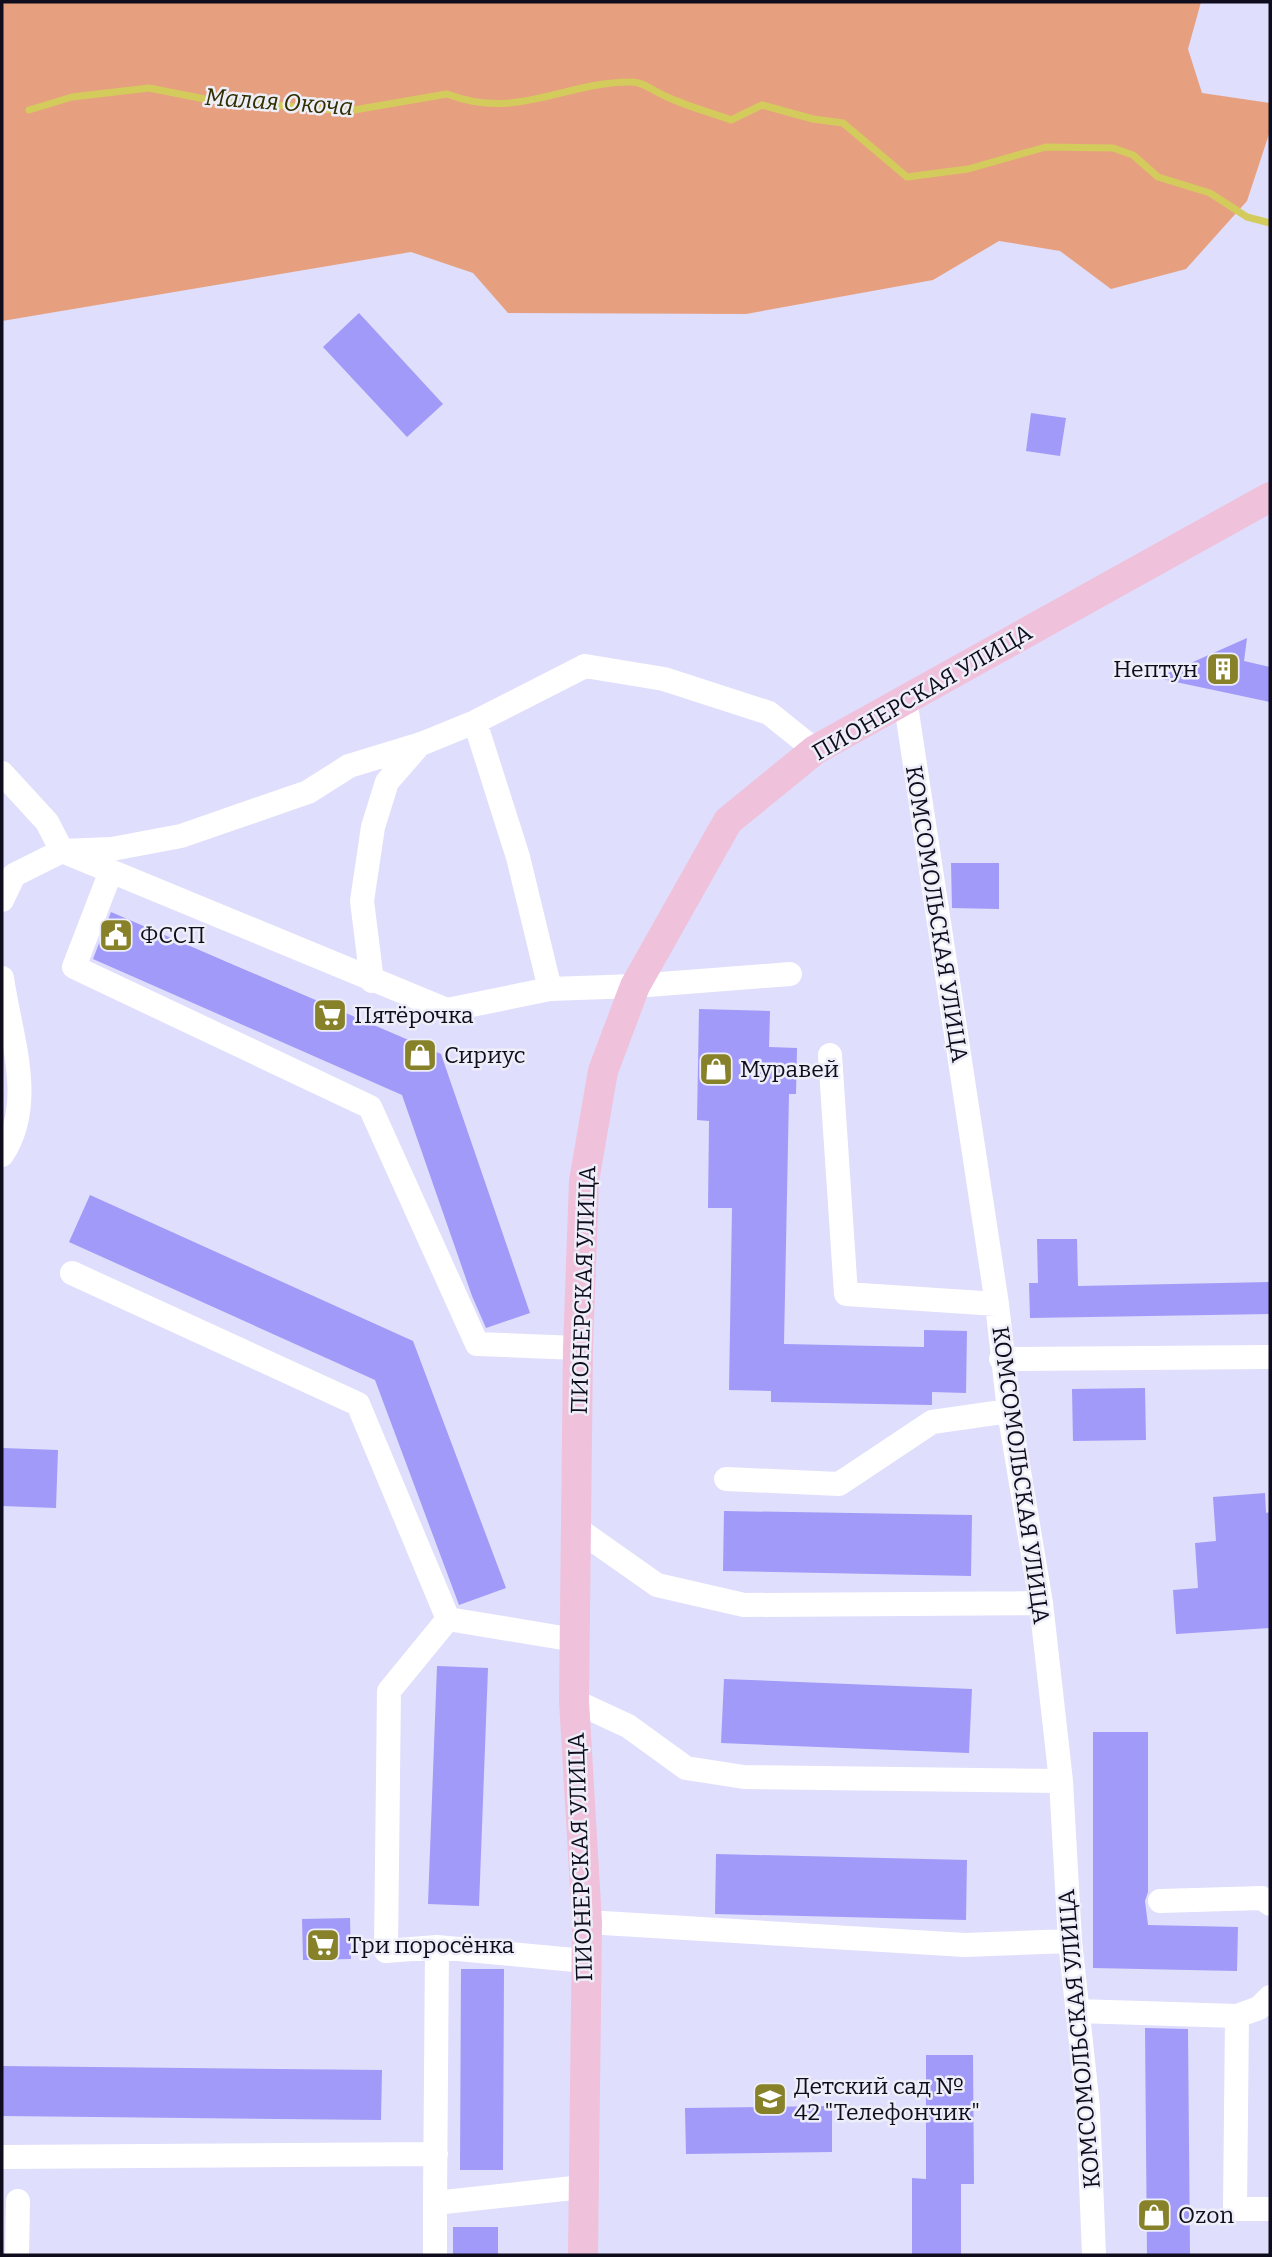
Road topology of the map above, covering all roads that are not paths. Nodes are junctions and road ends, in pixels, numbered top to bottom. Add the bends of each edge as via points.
1 (1270, 497) edge
2 (905, 699) junction
3 (475, 722) junction
4 (421, 744) junction
5 (814, 750) junction
6 (2, 773) edge
7 (62, 851) junction
8 (111, 871) junction
9 (2, 900) edge
10 (790, 974) dead end
11 (2, 978) edge
12 (372, 981) junction
13 (635, 986) junction
14 (550, 989) junction
15 (830, 1055) dead end
16 (2, 1155) edge
17 (72, 1273) dead end
18 (997, 1304) junction
19 (578, 1348) junction
20 (1270, 1357) edge
21 (1001, 1359) junction
22 (1009, 1411) junction
23 (726, 1479) dead end
24 (576, 1528) junction
25 (1041, 1603) junction
26 (448, 1619) junction
27 (575, 1640) junction
28 (574, 1701) junction
29 (1061, 1782) junction
30 (1160, 1901) dead end
31 (1270, 1904) edge
32 (587, 1922) junction
33 (1070, 1941) junction
34 (437, 1947) junction
35 (585, 1961) junction
36 (1270, 1997) edge
37 (1077, 2011) junction
38 (1237, 2017) junction
39 (436, 2154) junction
40 (2, 2157) edge
41 (582, 2187) junction
42 (18, 2201) dead end
43 (435, 2203) junction
44 (1270, 2209) edge
45 (18, 2255) edge
46 (435, 2255) edge
47 (583, 2255) edge
48 (1094, 2255) edge

1 - 2 main road, ПИОНЕРСКАЯ УЛИЦА
2 - 5 main road, ПИОНЕРСКАЯ УЛИЦА
2 - 18 street, КОМСОМОЛЬСКАЯ УЛИЦА
3 - 4 street
3 - 5 street via 585,666 664,679 769,713
3 - 14 street via 518,858
4 - 7 street via 349,766 308,792 181,836 112,849
4 - 12 street via 387,782 373,827 362,901
5 - 13 main road, ПИОНЕРСКАЯ УЛИЦА via 728,821
6 - 7 street via 47,822
7 - 8 street
7 - 9 street via 14,875
8 - 12 street
8 - 19 street via 74,967 370,1107 477,1344
10 - 13 street
11 - 16 street via 21,1103 12,1140
12 - 14 street via 447,1010
13 - 14 street
13 - 19 main road, ПИОНЕРСКАЯ УЛИЦА via 603,1071 584,1181
15 - 18 street via 846,1294
17 - 26 street via 358,1404
18 - 21 street, КОМСОМОЛЬСКАЯ УЛИЦА
19 - 24 main road, ПИОНЕРСКАЯ УЛИЦА
20 - 21 street
21 - 22 street, КОМСОМОЛЬСКАЯ УЛИЦА
22 - 23 street via 932,1422 839,1484
22 - 25 street, КОМСОМОЛЬСКАЯ УЛИЦА
24 - 25 street via 657,1585 744,1605
24 - 27 main road, ПИОНЕРСКАЯ УЛИЦА
25 - 29 street, КОМСОМОЛЬСКАЯ УЛИЦА
26 - 27 street
26 - 34 street via 389,1691 386,1951
27 - 28 main road, ПИОНЕРСКАЯ УЛИЦА
28 - 29 street via 628,1726 686,1768 744,1777
28 - 32 main road, ПИОНЕРСКАЯ УЛИЦА
29 - 33 street, КОМСОМОЛЬСКАЯ УЛИЦА
30 - 31 street via 1262,1898
32 - 33 street via 965,1945
32 - 35 main road, ПИОНЕРСКАЯ УЛИЦА
33 - 37 street, КОМСОМОЛЬСКАЯ УЛИЦА
34 - 35 street
34 - 39 street
35 - 41 main road, ПИОНЕРСКАЯ УЛИЦА
36 - 38 street via 1259,2008
37 - 38 street
37 - 48 street, КОМСОМОЛЬСКАЯ УЛИЦА via 1088,2107
38 - 44 street via 1235,2209
39 - 40 street
39 - 43 street
41 - 43 street
41 - 47 main road, ПИОНЕРСКАЯ УЛИЦА
42 - 45 street
43 - 46 street

